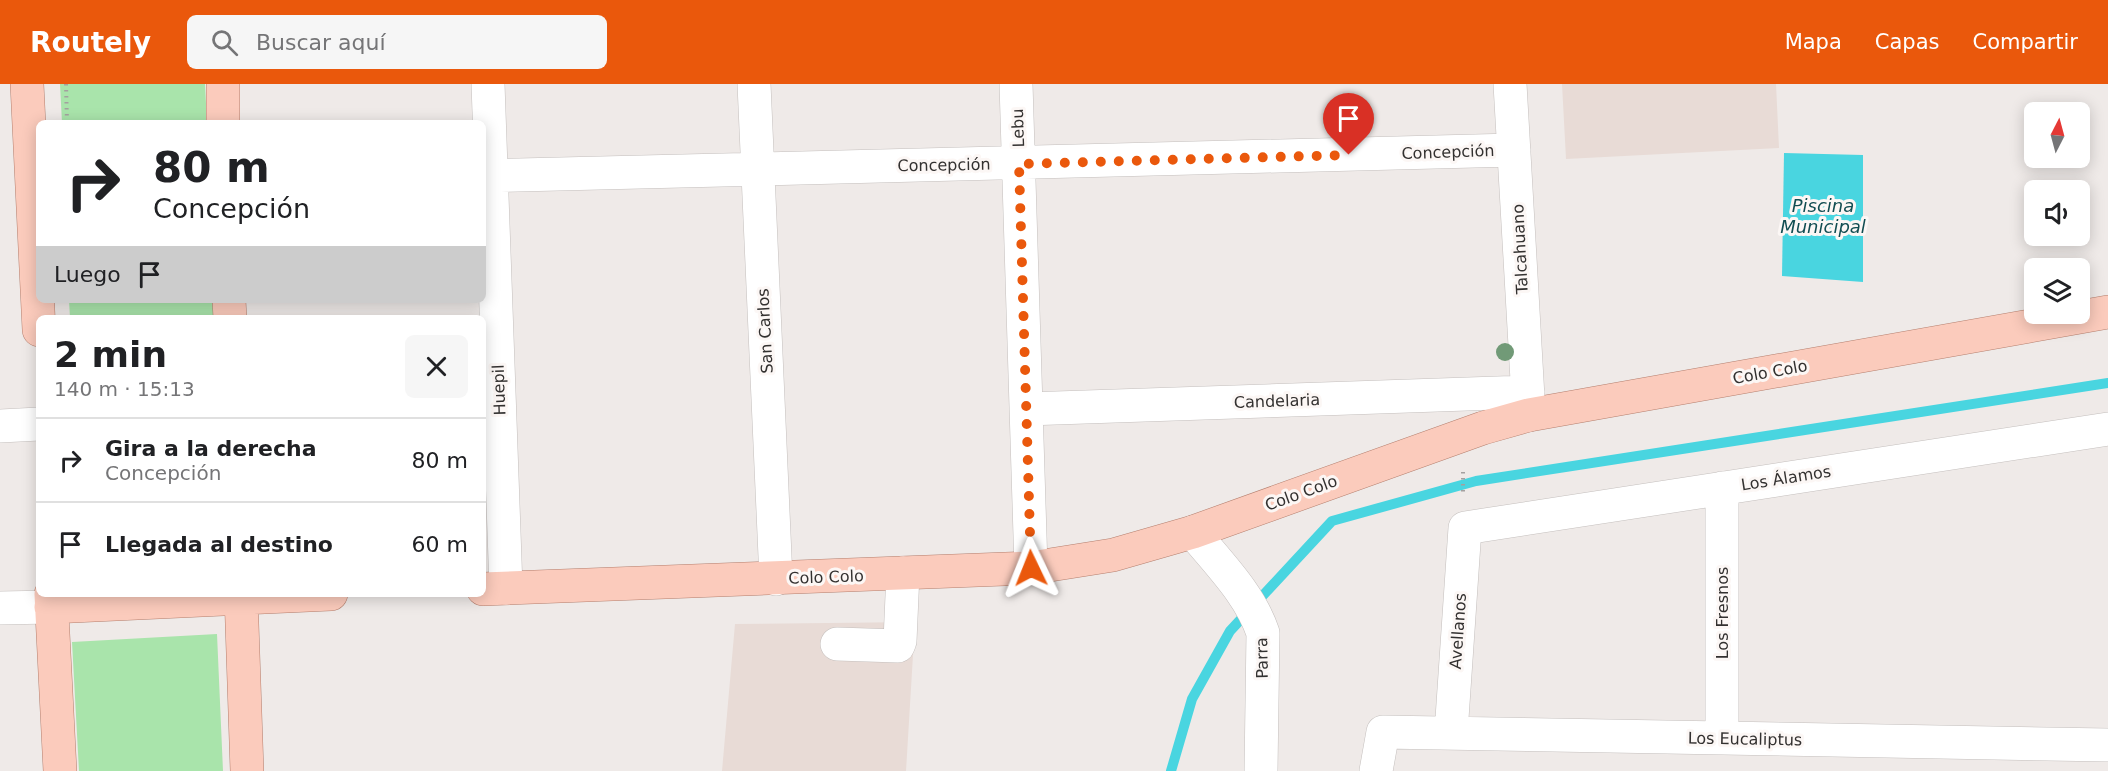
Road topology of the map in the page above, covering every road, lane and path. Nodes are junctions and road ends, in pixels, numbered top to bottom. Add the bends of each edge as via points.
1 (27, 84) edge
2 (66, 84) edge
3 (223, 84) edge
4 (488, 84) edge
5 (754, 84) edge
6 (1016, 84) edge
7 (1510, 84) edge
8 (67, 120) edge
9 (223, 120) edge
10 (1514, 150) junction
11 (1019, 164) junction
12 (757, 170) junction
13 (487, 176) edge
14 (36, 268) edge
15 (2108, 312) edge
16 (1529, 404) junction
17 (1026, 409) junction
18 (36, 424) edge
19 (0, 426) edge
20 (2108, 429) edge
21 (1722, 488) junction
22 (1465, 528) joint
23 (1194, 532) junction
24 (1031, 568) junction
25 (903, 573) junction
26 (776, 579) junction
27 (495, 589) edge
28 (194, 597) edge
29 (241, 597) edge
30 (51, 600) edge
31 (0, 608) edge
32 (837, 644) dead end
33 (1450, 733) junction
34 (1722, 738) junction
35 (2108, 745) edge
36 (2063, 758) edge
37 (60, 771) edge
38 (247, 771) edge
39 (1261, 771) edge
40 (1376, 771) edge

1 - 14 main road
2 - 8 path
3 - 9 main road
4 - 13 street, Huepil
5 - 12 street, San Carlos
6 - 11 street, Lebu
7 - 10 street, Talcahuano
10 - 11 street, Concepción
10 - 16 street, Talcahuano
11 - 12 street, Concepción
11 - 17 street, Lebu
12 - 13 street, Concepción
12 - 26 street, San Carlos
13 - 27 street, Huepil
15 - 16 main road, Colo Colo
16 - 17 street, Candelaria
16 - 23 main road, Colo Colo via 1483,428
17 - 24 street, Lebu
18 - 19 street
20 - 21 street, Los Álamos
21 - 22 street, Los Álamos
21 - 34 street, Los Fresnos
22 - 33 street, Avellanos
23 - 24 main road, Colo Colo via 1113,555
23 - 39 street, Parra via 1251,606 1263,633
24 - 25 main road, Colo Colo
25 - 26 main road, Colo Colo
25 - 32 street via 898,646
26 - 27 main road, Colo Colo
28 - 30 main road
29 - 38 main road
30 - 31 street
30 - 37 main road
33 - 34 street, Los Eucaliptus
33 - 40 street, Los Eucaliptus via 1383,732
34 - 36 street, Los Eucaliptus
35 - 36 street, Los Eucaliptus

